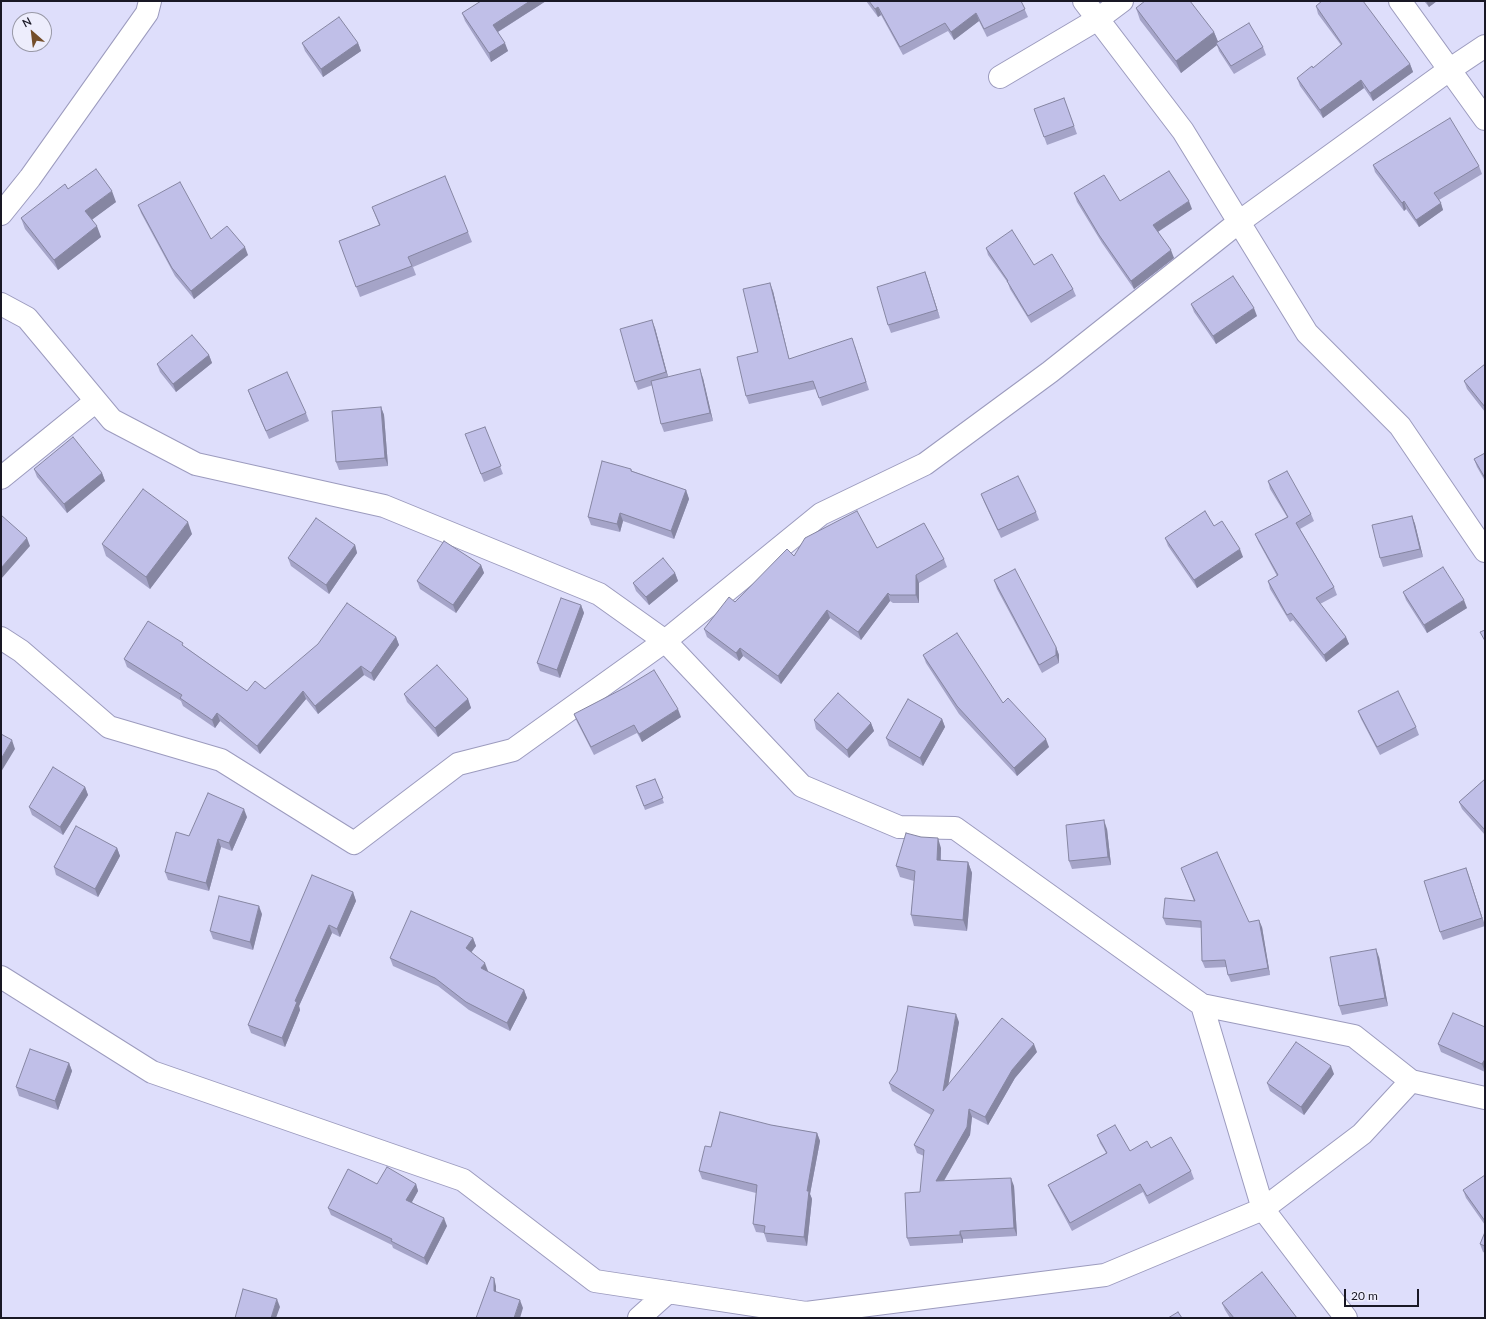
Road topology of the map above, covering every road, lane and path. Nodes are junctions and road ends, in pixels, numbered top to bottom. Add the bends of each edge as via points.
1 (150, 1) edge
2 (1084, 1) edge
3 (1122, 1) edge
4 (1400, 1) edge
5 (1098, 19) junction
6 (1485, 46) edge
7 (1449, 70) junction
8 (1000, 78) dead end
9 (1485, 118) edge
10 (1, 214) edge
11 (1239, 222) junction
12 (1, 304) edge
13 (96, 401) junction
14 (1, 478) edge
15 (1485, 551) edge
16 (1, 638) edge
17 (665, 641) junction
18 (1, 977) edge
19 (1202, 1005) junction
20 (1411, 1081) junction
21 (1485, 1098) edge
22 (1264, 1209) junction
23 (668, 1292) junction
24 (639, 1318) edge
25 (1346, 1318) edge

1 - 10 street via 147,13 30,178
2 - 5 street
3 - 5 street
4 - 7 street
5 - 8 street
5 - 11 street via 1183,131
6 - 7 street
7 - 9 street
7 - 11 street
11 - 15 street via 1307,333 1400,426
11 - 17 street via 1050,372 925,464 821,514
12 - 13 street via 27,318
13 - 14 street
13 - 17 street via 112,420 196,464 384,506 599,594
16 - 17 street via 21,651 109,727 220,760 354,843 458,764 513,750
17 - 19 street via 802,786 899,827 955,828
18 - 23 street via 152,1072 463,1180 595,1281
19 - 20 street via 1354,1036
19 - 22 street
20 - 21 street
20 - 22 street via 1362,1134
22 - 23 street via 1105,1275 806,1313
22 - 25 street
23 - 24 street

